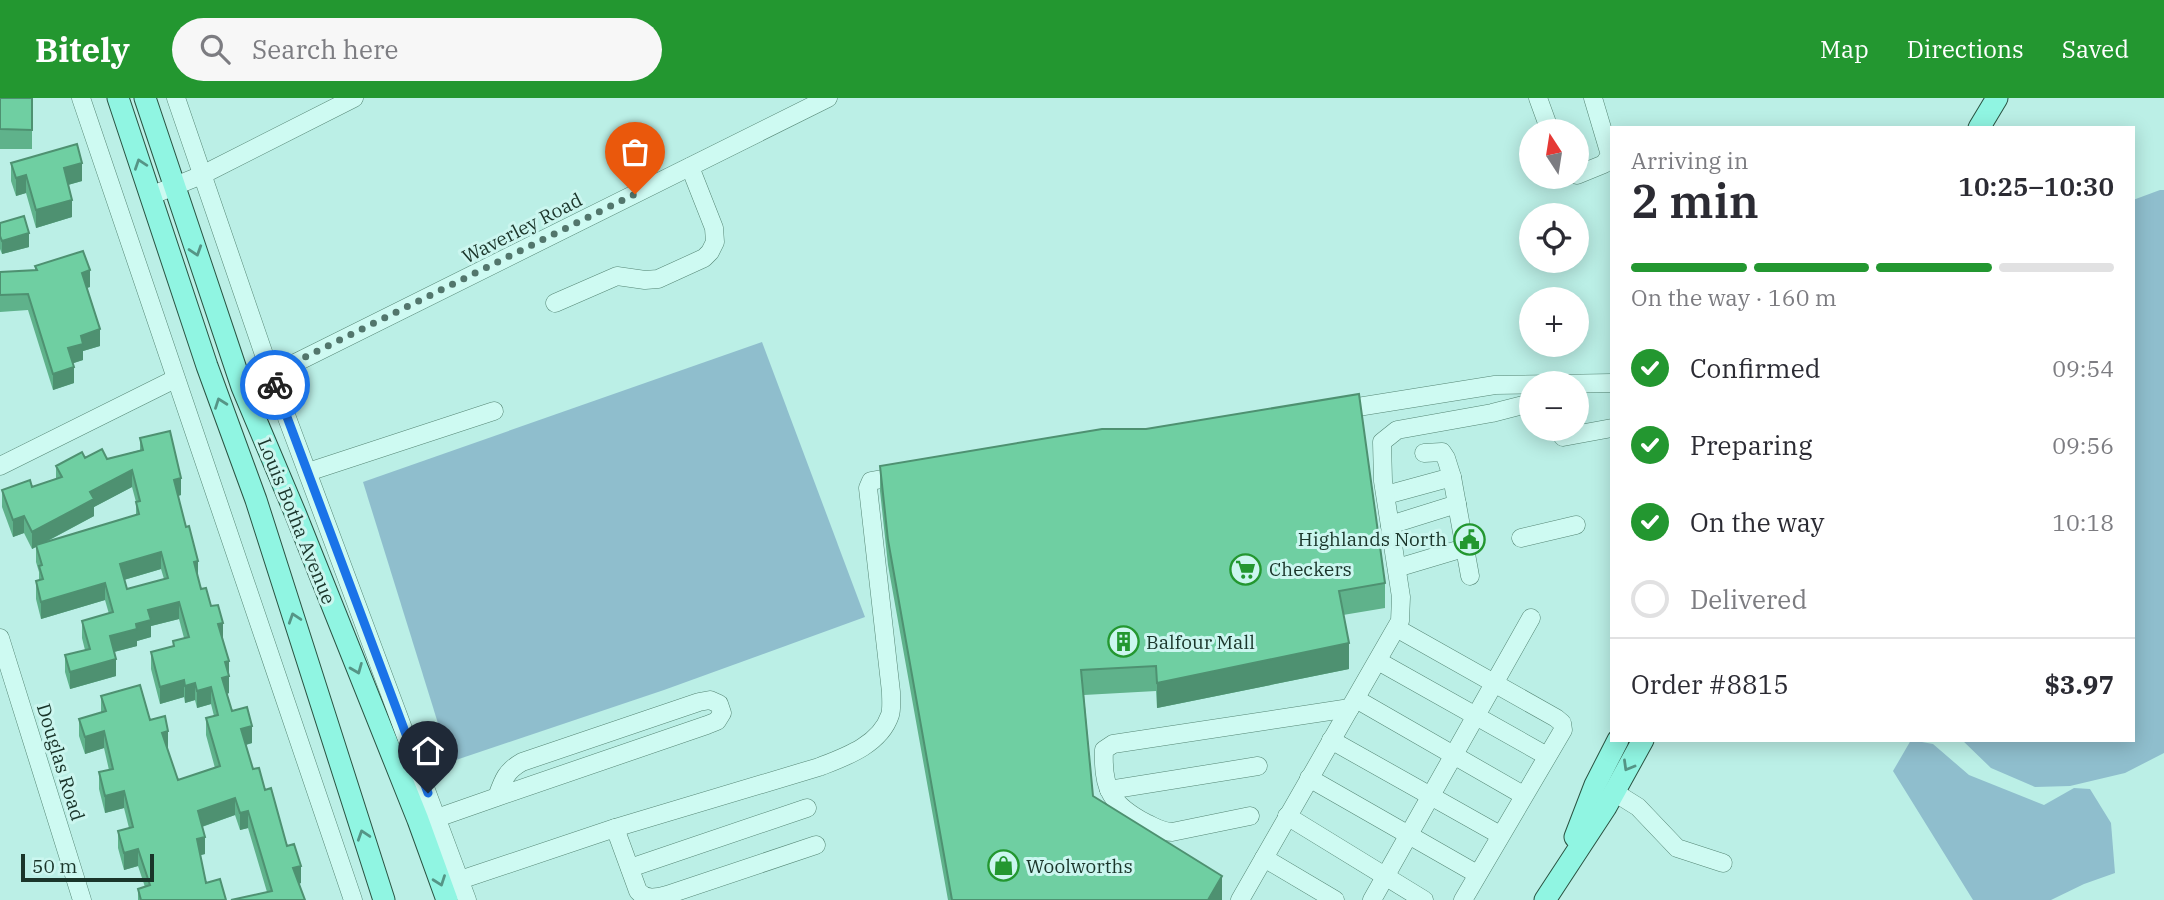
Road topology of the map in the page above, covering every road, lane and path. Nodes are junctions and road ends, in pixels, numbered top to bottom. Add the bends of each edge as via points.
1 (81, 98) edge
2 (118, 98) edge
3 (145, 98) edge
4 (176, 98) edge
5 (354, 98) edge
6 (828, 98) edge
7 (1538, 98) edge
8 (1593, 98) edge
9 (1997, 98) edge
10 (1546, 119) edge
11 (1980, 126) edge
12 (690, 167) junction
13 (1589, 170) edge
14 (202, 175) junction
15 (176, 186) junction
16 (150, 195) junction
17 (555, 303) dead end
18 (271, 374) junction
19 (175, 379) junction
20 (1610, 385) edge
21 (1610, 385) edge
22 (1589, 390) edge
23 (1519, 405) edge
24 (494, 411) dead end
25 (1326, 412) edge
26 (1610, 428) edge
27 (1589, 432) edge
28 (1424, 453) dead end
29 (0, 466) edge
30 (308, 472) junction
31 (919, 472) edge
32 (1452, 477) junction
33 (1386, 495) junction
34 (1457, 504) junction
35 (1390, 525) junction
36 (1576, 525) dead end
37 (1521, 538) dead end
38 (1464, 548) junction
39 (1397, 568) junction
40 (1470, 576) dead end
41 (1531, 618) dead end
42 (1398, 629) junction
43 (0, 638) edge
44 (1378, 661) junction
45 (1353, 704) junction
46 (1331, 740) junction
47 (1617, 742) edge
48 (1642, 742) edge
49 (1547, 756) junction
50 (1258, 766) dead end
51 (1309, 778) junction
52 (1109, 790) junction
53 (1614, 792) junction
54 (1523, 795) junction
55 (497, 797) junction
56 (807, 808) dead end
57 (1250, 816) dead end
58 (1287, 816) junction
59 (437, 818) junction
60 (615, 828) junction
61 (1500, 835) junction
62 (816, 845) dead end
63 (1264, 858) junction
64 (1723, 863) dead end
65 (629, 868) junction
66 (1562, 871) junction
67 (1478, 874) junction
68 (460, 880) junction
69 (1246, 898) edge
70 (82, 900) edge
71 (353, 900) edge
72 (384, 900) edge
73 (447, 900) edge
74 (467, 900) edge
75 (1335, 900) edge
76 (1372, 900) edge
77 (1423, 900) edge
78 (1463, 900) edge
79 (1545, 900) edge

1 - 19 street
16 -> 2 main road, Louis Botha Avenue
3 - 15 main road, Louis Botha Avenue
4 - 14 street, Louis Botha Avenue
5 - 14 street
6 - 12 street, Waverley Road
7 - 10 street
8 - 13 street via 1610,155 1604,164
9 - 11 main road
12 - 17 street via 714,228 715,242 704,258 658,279 617,276
12 - 18 street, Waverley Road
14 - 15 street
14 - 18 street, Louis Botha Avenue
15 - 16 street
15 -> 73 main road, Louis Botha Avenue via 242,387
72 -> 16 main road, Louis Botha Avenue via 256,500
18 - 30 street, Louis Botha Avenue
19 - 29 street
19 - 71 street
20 - 22 street
21 - 25 street via 1495,385
23 - 33 street via 1388,435 1381,454
24 - 30 street
26 - 27 street
28 - 32 street via 1442,452
30 - 59 street, Louis Botha Avenue
31 - 60 street via 868,483 891,692 891,714 878,735 851,754 819,767
32 - 33 street
32 - 34 street
33 - 35 street
34 - 35 street
34 - 38 street
35 - 39 street
36 - 37 street
38 - 39 street
38 - 40 street
39 - 42 street via 1401,597
41 - 76 street
42 - 44 street
42 - 49 street via 1562,723 1563,730
43 - 70 street, Douglas Road
44 - 45 street
44 - 49 street
45 - 46 street
45 - 52 street via 1113,744 1103,754
45 - 54 street
46 - 51 street
46 - 61 street
47 - 66 main road
48 -> 53 main road
49 - 54 street
50 - 52 street
51 - 58 street
51 - 67 street
52 - 57 street via 1121,808 1165,832
53 - 64 street via 1638,807 1677,848
53 - 66 main road
54 - 61 street
55 - 55 street via 504,776 522,762 699,702 719,704 722,713 717,721
55 - 59 street
56 - 65 street
58 - 63 street
58 - 77 street
59 - 68 street, Louis Botha Avenue
60 - 65 street
60 - 68 street
61 - 67 street
62 - 65 street via 651,898 638,891
63 - 69 street
63 - 75 street
66 - 79 main road
67 - 78 street
68 - 74 street, Louis Botha Avenue

